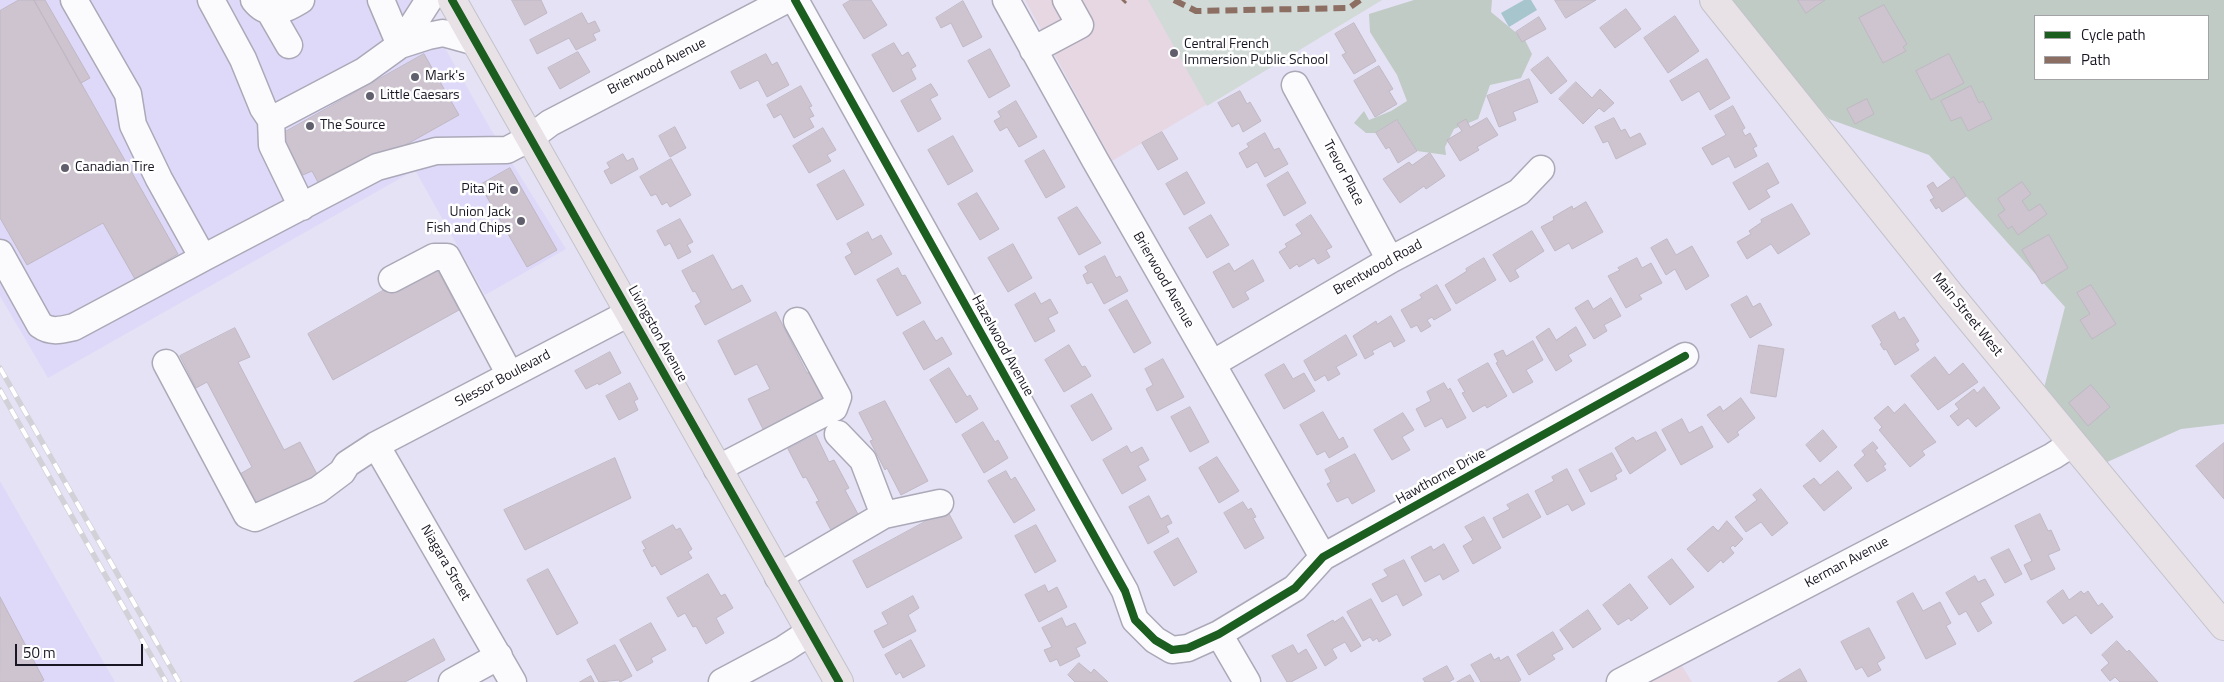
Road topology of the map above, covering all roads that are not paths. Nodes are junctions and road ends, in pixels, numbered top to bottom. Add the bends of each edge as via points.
1 (74, 0) edge
2 (211, 0) edge
3 (301, 0) edge
4 (381, 0) edge
5 (429, 0) edge
6 (452, 0) edge
7 (786, 0) edge
8 (795, 0) edge
9 (1006, 0) edge
10 (1066, 0) edge
11 (1714, 0) edge
12 (262, 6) edge
13 (476, 42) junction
14 (400, 45) junction
15 (288, 46) dead end
16 (1033, 50) junction
17 (1295, 85) dead end
18 (271, 120) junction
19 (530, 138) junction
20 (1541, 169) dead end
21 (302, 207) junction
22 (0, 253) edge
23 (203, 258) junction
24 (1390, 260) junction
25 (392, 279) dead end
26 (630, 312) junction
27 (797, 321) dead end
28 (1685, 356) dead end
29 (166, 363) dead end
30 (1212, 364) junction
31 (510, 375) junction
32 (838, 434) dead end
33 (2073, 443) junction
34 (376, 445) junction
35 (717, 469) junction
36 (940, 503) dead end
37 (884, 515) junction
38 (1323, 557) junction
39 (778, 577) junction
40 (2224, 626) edge
41 (810, 632) junction
42 (1219, 634) junction
43 (499, 656) junction
44 (452, 682) edge
45 (513, 682) edge
46 (722, 682) edge
47 (839, 682) edge
48 (1247, 682) edge
49 (1620, 682) edge

1 - 23 street via 128,94 133,124
2 - 18 street
3 - 12 street via 282,11
4 - 14 street
5 - 14 street
6 - 13 main road, Livingston Avenue
7 - 19 street, Brierwood Avenue via 550,123
8 - 42 street, Hazelwood Avenue via 1125,591 1135,620 1155,640 1172,650 1188,648
9 - 16 street, Brierwood Avenue
10 - 16 street via 1080,24
11 - 33 main road, Main Street West
12 - 15 street
13 - 14 street via 443,33
13 - 19 main road, Livingston Avenue
14 - 18 street via 364,71
16 - 30 street, Brierwood Avenue
17 - 24 street, Trevor Place
18 - 21 street via 272,145
19 - 21 street, Brierwood Avenue via 507,150 436,151 377,167
19 - 26 main road, Livingston Avenue
20 - 24 street, Brentwood Road via 1519,192
21 - 23 street, Brierwood Avenue
22 - 23 street, Brierwood Avenue via 40,325 46,330 57,331 74,327
24 - 30 street, Brentwood Road
25 - 31 street via 434,257 447,257
26 - 31 street, Slessor Boulevard
26 - 35 main road, Livingston Avenue
27 - 35 street via 838,397 834,408
28 - 38 street, Hawthorne Drive
29 - 34 street, Slessor Boulevard via 247,515 255,518 318,490 342,472 347,464
30 - 38 street, Brierwood Avenue
31 - 34 street, Slessor Boulevard
32 - 37 street via 863,460
33 - 40 main road, Main Street West
33 - 49 street, Kerman Avenue
34 - 43 street, Niagara Street
35 - 39 main road, Livingston Avenue
36 - 37 street
37 - 39 street
38 - 42 street, Hawthorne Drive via 1295,588
39 - 41 main road, Livingston Avenue
41 - 46 street
41 - 47 main road, Livingston Avenue
42 - 48 street
43 - 44 street
43 - 45 street, Niagara Street

